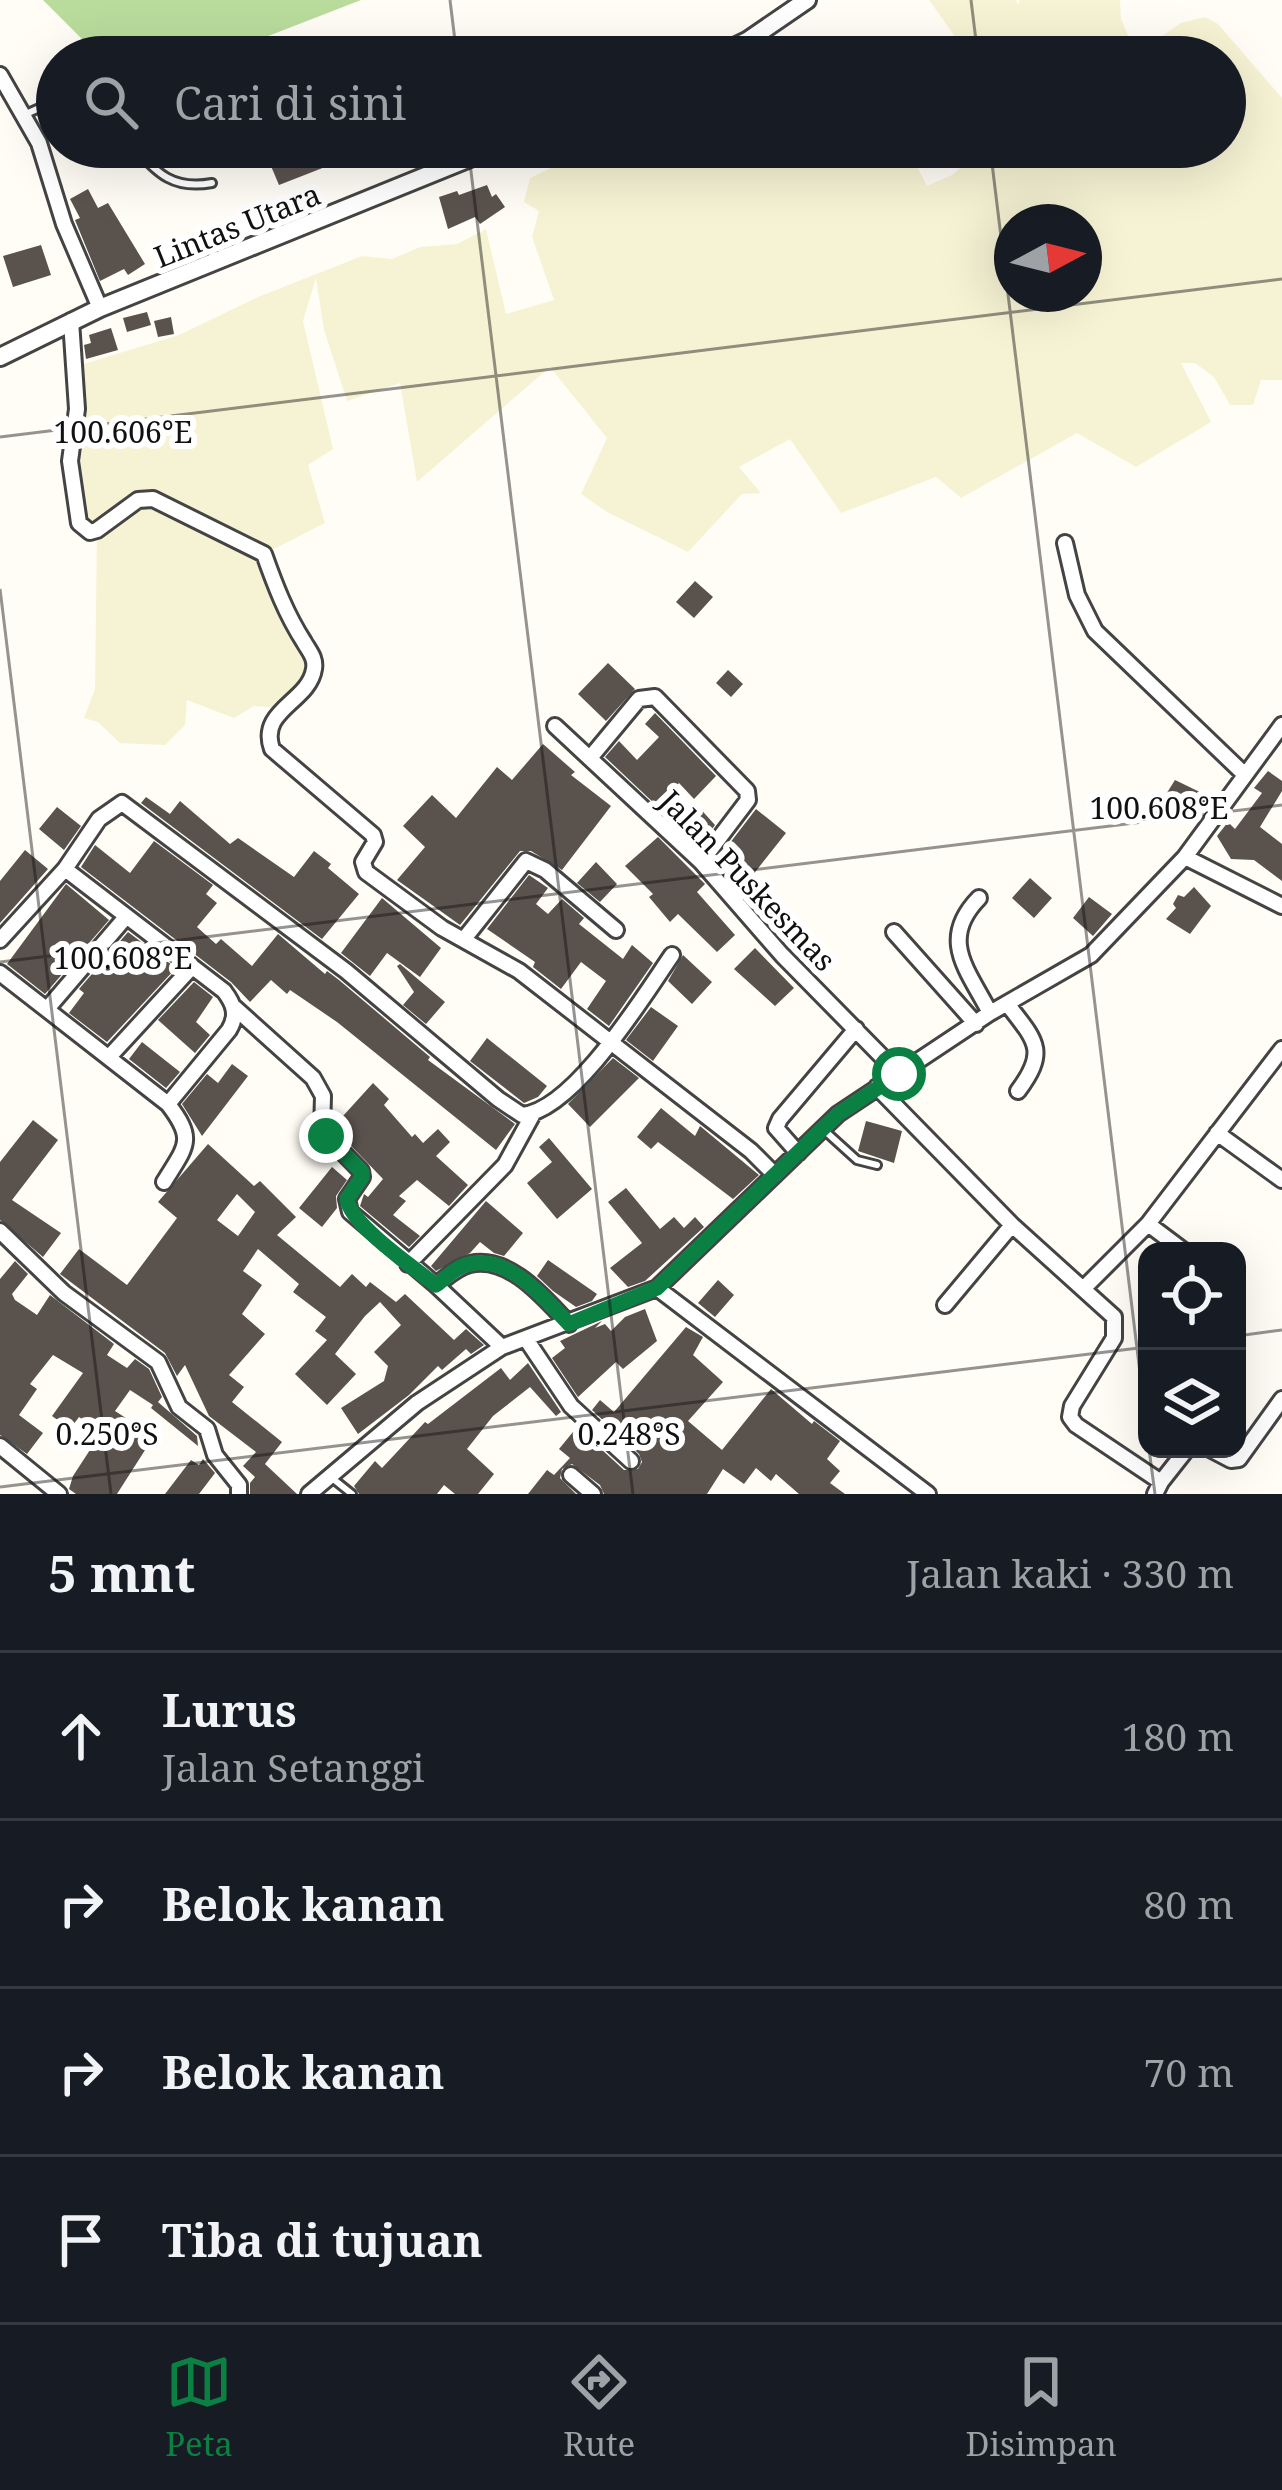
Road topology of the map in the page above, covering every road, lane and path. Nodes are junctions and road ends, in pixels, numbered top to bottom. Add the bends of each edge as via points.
1 (807, 0) edge
2 (754, 36) edge
3 (0, 75) edge
4 (36, 109) edge
5 (26, 114) junction
6 (36, 136) edge
7 (47, 168) edge
8 (157, 168) edge
9 (445, 168) edge
10 (212, 183) dead end
11 (100, 308) junction
12 (71, 321) junction
13 (0, 357) edge
14 (1065, 543) dead end
15 (1282, 725) edge
16 (555, 726) dead end
17 (590, 758) junction
18 (1244, 773) junction
19 (1185, 857) junction
20 (701, 862) junction
21 (65, 869) junction
22 (979, 898) dead end
23 (1282, 906) edge
24 (125, 918) junction
25 (616, 929) dead end
26 (894, 932) dead end
27 (464, 939) junction
28 (0, 940) edge
29 (672, 955) dead end
30 (190, 968) junction
31 (0, 973) edge
32 (1009, 1005) junction
33 (234, 1007) junction
34 (47, 1009) junction
35 (991, 1013) junction
36 (976, 1024) junction
37 (856, 1029) junction
38 (611, 1045) junction
39 (1282, 1048) edge
40 (109, 1058) junction
41 (899, 1074) junction
42 (877, 1087) junction
43 (1018, 1091) dead end
44 (168, 1104) junction
45 (532, 1114) junction
46 (822, 1129) junction
47 (1217, 1132) junction
48 (797, 1153) junction
49 (877, 1165) dead end
50 (775, 1175) junction
51 (1282, 1180) edge
52 (164, 1181) dead end
53 (1148, 1224) junction
54 (1012, 1225) junction
55 (0, 1231) edge
56 (1172, 1242) edge
57 (408, 1264) junction
58 (436, 1285) junction
59 (1085, 1287) junction
60 (657, 1288) junction
61 (945, 1305) dead end
62 (569, 1324) junction
63 (526, 1339) junction
64 (502, 1347) junction
65 (1282, 1399) edge
66 (0, 1445) edge
67 (1246, 1450) edge
68 (1180, 1458) edge
69 (631, 1461) dead end
70 (571, 1475) dead end
71 (329, 1476) junction
72 (910, 1481) junction
73 (1158, 1488) edge
74 (59, 1494) edge
75 (239, 1494) edge
76 (309, 1494) edge
77 (352, 1494) edge
78 (593, 1494) edge
79 (899, 1494) edge
80 (928, 1494) edge

1 - 2 street
3 - 5 street
4 - 5 lane
5 - 6 street
7 - 11 street
8 - 10 lane via 172,182
9 - 11 street, Lintas Utara
11 - 12 street, Lintas Utara
12 - 13 street, Lintas Utara
12 - 27 street via 77,409 70,460 83,530 153,499 260,550 314,658 304,690 271,725 272,749 373,835 366,872
14 - 18 street via 1095,631
15 - 18 street
16 - 17 street, Jalan Puskesmas
17 - 20 street, Jalan Puskesmas
17 - 20 street via 639,699 656,698 748,796
18 - 19 street
19 - 23 street
19 - 32 street via 1091,956
20 - 37 street, Jalan Puskesmas
21 - 24 street
21 - 28 street
21 - 45 street via 99,819 122,803 346,971 498,1099
22 - 35 street via 959,924 957,943
24 - 30 street
24 - 34 street
25 - 27 street via 526,861
26 - 36 street
27 - 38 street via 519,970
29 - 38 street
30 - 33 street
30 - 40 street
31 - 34 street
32 - 35 street
32 - 43 street via 1037,1050
33 - 44 street via 230,1030
33 - 57 street via 313,1078 323,1096 322,1130 362,1172 347,1199 350,1212
34 - 40 street
35 - 36 street
36 - 41 street
37 - 41 street, Jalan Puskesmas
37 - 48 street via 780,1119 776,1128
38 - 45 street
38 - 50 street
39 - 47 street
40 - 44 street
41 - 42 street
42 - 46 street
42 - 54 street
44 - 52 street via 187,1135
45 - 57 street via 506,1165
46 - 48 street
46 - 49 lane via 845,1153
47 - 51 street
47 - 53 street
48 - 50 street
50 - 60 street
53 - 56 street
53 - 59 street
54 - 59 street
54 - 61 street
55 - 75 street via 64,1293 158,1362 179,1407 207,1429
57 - 58 street
58 - 62 street via 462,1266 488,1264 527,1281
58 - 64 street
59 - 73 street via 1117,1328 1070,1417
60 - 62 street
60 - 72 street
62 - 63 street
63 - 64 street
63 - 69 street via 571,1406
64 - 71 street
65 - 67 street
66 - 74 street
68 - 73 street
70 - 78 street
71 - 76 street
71 - 77 lane
72 - 79 street
72 - 80 street

